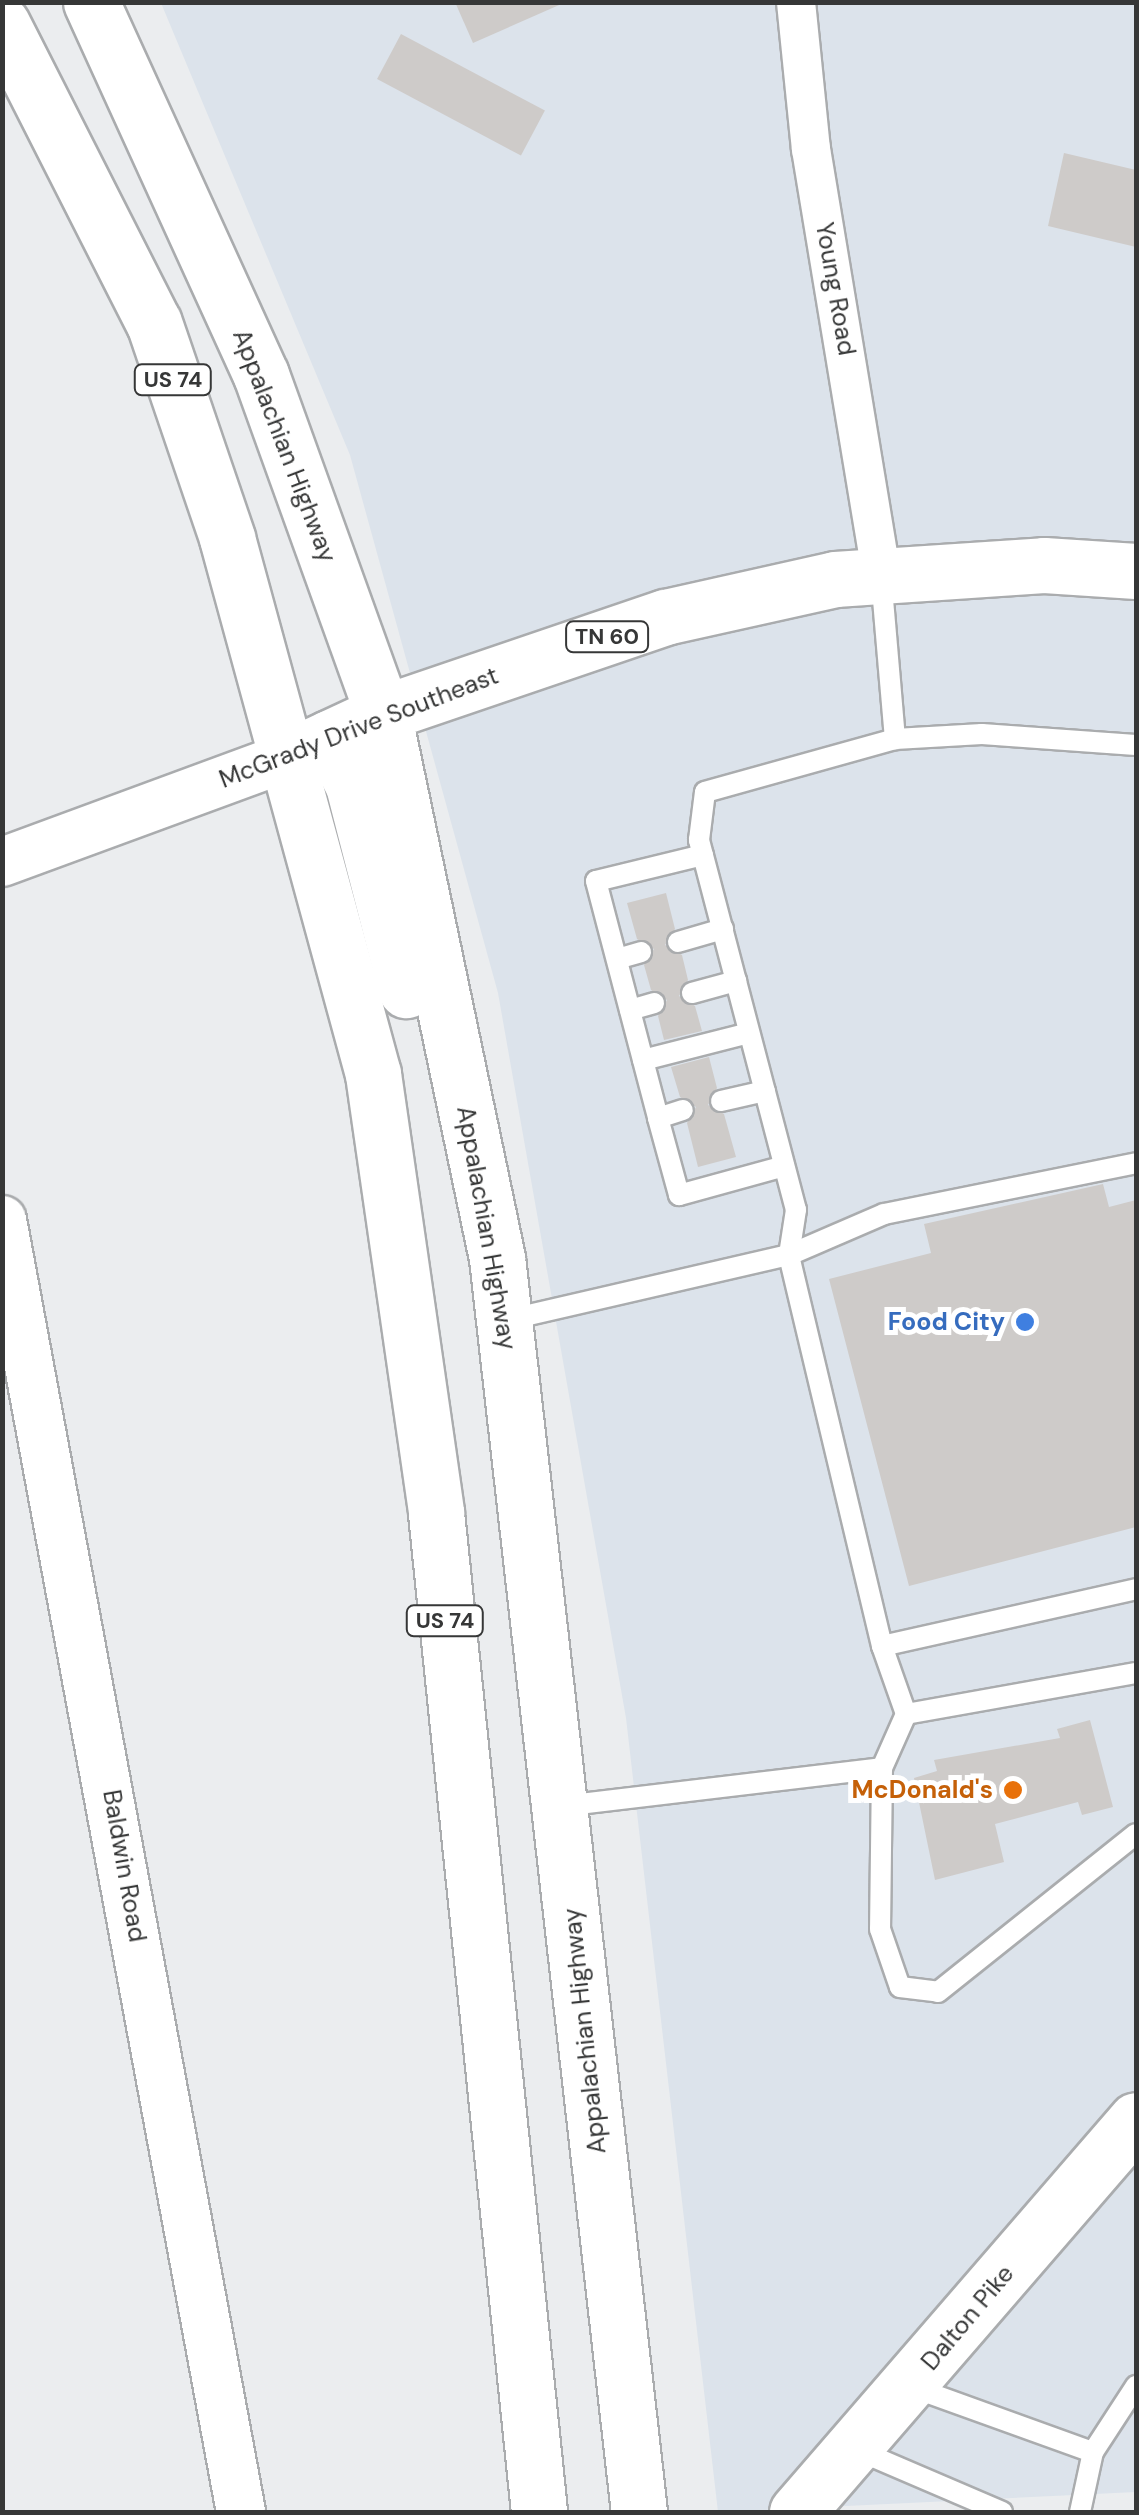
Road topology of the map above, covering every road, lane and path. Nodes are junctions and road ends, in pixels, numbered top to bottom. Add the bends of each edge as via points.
1 (91, 2) edge
2 (796, 2) edge
3 (2, 24) edge
4 (1136, 571) edge
5 (881, 574) junction
6 (383, 713) junction
7 (894, 738) junction
8 (1136, 746) edge
9 (309, 747) junction
10 (703, 855) junction
11 (2, 862) edge
12 (722, 929) junction
13 (678, 942) dead end
14 (641, 952) dead end
15 (617, 959) junction
16 (736, 981) junction
17 (692, 993) dead end
18 (654, 1003) dead end
19 (630, 1010) junction
20 (749, 1033) junction
21 (643, 1060) junction
22 (765, 1091) junction
23 (721, 1101) dead end
24 (683, 1110) dead end
25 (658, 1118) junction
26 (1136, 1163) edge
27 (784, 1166) junction
28 (2, 1220) edge
29 (789, 1254) junction
30 (497, 1258) junction
31 (505, 1320) junction
32 (18, 1361) edge
33 (1136, 1589) edge
34 (882, 1646) junction
35 (1136, 1673) edge
36 (906, 1714) junction
37 (882, 1768) junction
38 (561, 1806) junction
39 (1136, 1834) edge
40 (1136, 2123) edge
41 (910, 2386) junction
42 (1136, 2386) edge
43 (853, 2448) junction
44 (1094, 2452) junction
45 (538, 2505) edge
46 (241, 2512) edge
47 (639, 2512) edge
48 (797, 2512) edge
49 (1002, 2512) edge
50 (1080, 2512) edge

1 - 6 main road, Appalachian Highway via 260,374
2 - 5 street, Young Road via 811,149
3 - 9 main road, US 74 via 154,323 227,538
4 - 5 main road, McGrady Drive Southeast / TN 60 via 1044,565
5 - 6 main road, McGrady Drive Southeast / TN 60 via 665,617
5 - 7 lane
6 - 9 main road, McGrady Drive Southeast
6 - 30 main road, Appalachian Highway
7 - 8 lane via 982,734
7 - 10 lane via 705,792
9 - 11 street, McGrady Drive Southeast
9 - 30 main road via 346,765 423,1051
9 - 45 main road, US 74 via 406,1282
10 - 12 lane
10 - 15 lane via 596,881
12 - 13 lane
12 - 16 lane
14 - 15 lane
15 - 19 lane
16 - 17 lane
16 - 20 lane
18 - 19 lane
19 - 21 lane
20 - 21 lane
20 - 22 lane
21 - 25 lane
22 - 23 lane
22 - 27 lane
24 - 25 lane
25 - 27 lane via 679,1195
26 - 29 lane via 884,1214
27 - 29 lane via 796,1210
28 - 32 street, Baldwin Road
29 - 31 lane
29 - 34 lane
30 - 31 main road, Appalachian Highway
31 - 38 main road, Appalachian Highway
32 - 46 street, Baldwin Road
33 - 34 lane
34 - 36 lane
35 - 36 lane
36 - 37 lane
37 - 38 lane
37 - 39 lane via 880,1928 900,1988 938,1992
38 - 47 main road, Appalachian Highway
40 - 41 main road, Dalton Pike
41 - 43 main road, Dalton Pike
41 - 44 lane
42 - 44 lane
43 - 48 main road, Dalton Pike
43 - 49 lane
44 - 50 lane

